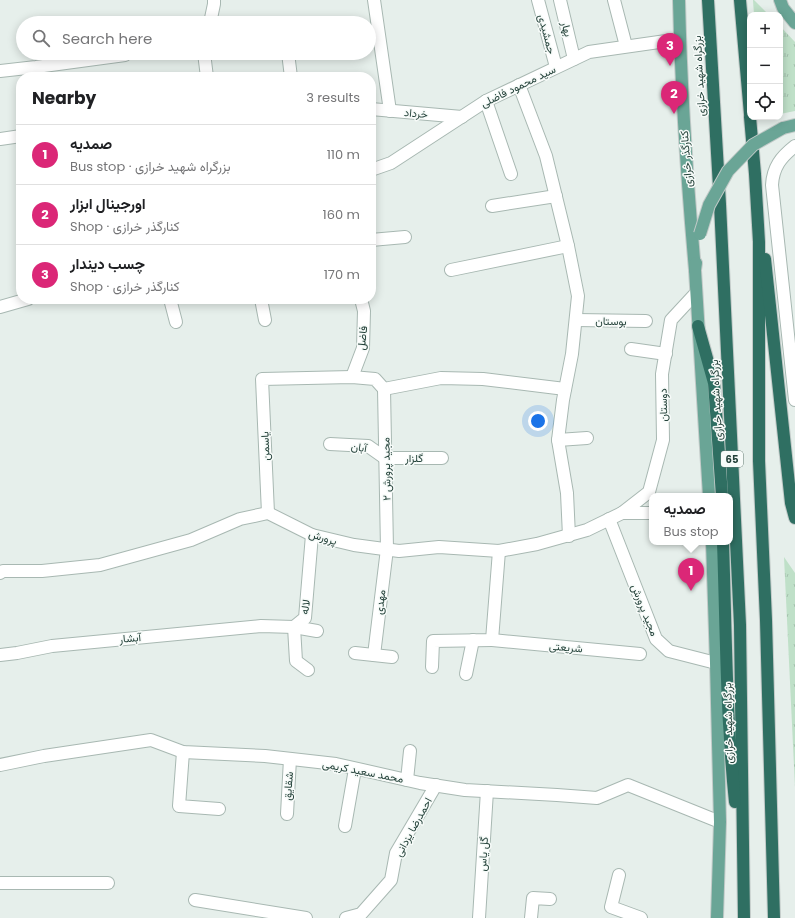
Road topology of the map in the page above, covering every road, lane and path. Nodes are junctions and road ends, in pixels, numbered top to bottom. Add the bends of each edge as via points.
1 (214, 0) edge
2 (374, 0) edge
3 (538, 0) edge
4 (560, 0) edge
5 (614, 0) edge
6 (679, 0) edge
7 (708, 0) edge
8 (740, 0) edge
9 (780, 0) edge
10 (211, 16) edge
11 (795, 23) edge
12 (680, 38) junction
13 (626, 46) junction
14 (574, 59) junction
15 (99, 60) edge
16 (205, 60) edge
17 (289, 60) edge
18 (556, 67) junction
19 (0, 71) edge
20 (37, 72) edge
21 (206, 72) edge
22 (290, 72) edge
23 (747, 84) edge
24 (519, 85) junction
25 (486, 101) junction
26 (376, 110) edge
27 (390, 111) junction
28 (462, 117) junction
29 (750, 120) edge
30 (795, 125) edge
31 (16, 137) edge
32 (0, 139) edge
33 (795, 146) edge
34 (376, 168) edge
35 (510, 174) dead end
36 (755, 174) junction
37 (556, 196) junction
38 (492, 206) dead end
39 (405, 237) dead end
40 (376, 240) edge
41 (568, 246) junction
42 (451, 270) dead end
43 (695, 270) junction
44 (696, 293) junction
45 (16, 302) edge
46 (171, 304) edge
47 (261, 304) edge
48 (362, 304) edge
49 (0, 307) edge
50 (265, 320) dead end
51 (576, 320) junction
52 (646, 321) dead end
53 (176, 322) dead end
54 (698, 326) junction
55 (631, 349) dead end
56 (666, 354) junction
57 (352, 376) junction
58 (565, 389) junction
59 (384, 390) junction
60 (795, 400) edge
61 (586, 438) dead end
62 (558, 440) junction
63 (330, 444) dead end
64 (385, 458) junction
65 (442, 458) dead end
66 (710, 493) edge
67 (722, 493) edge
68 (268, 513) junction
69 (622, 513) junction
70 (649, 513) edge
71 (795, 518) edge
72 (609, 519) junction
73 (312, 535) junction
74 (569, 536) junction
75 (712, 545) edge
76 (723, 545) edge
77 (387, 550) junction
78 (499, 551) junction
79 (0, 573) edge
80 (294, 627) junction
81 (317, 631) dead end
82 (472, 640) junction
83 (492, 640) junction
84 (355, 653) dead end
85 (640, 654) dead end
86 (0, 655) edge
87 (374, 655) junction
88 (392, 657) dead end
89 (716, 663) junction
90 (432, 667) dead end
91 (308, 670) dead end
92 (466, 674) dead end
93 (410, 751) dead end
94 (183, 752) junction
95 (290, 759) junction
96 (0, 765) edge
97 (355, 769) junction
98 (406, 780) junction
99 (436, 785) junction
100 (487, 791) junction
101 (219, 809) dead end
102 (287, 814) dead end
103 (720, 822) junction
104 (344, 826) dead end
105 (619, 875) dead end
106 (743, 876) junction
107 (108, 883) dead end
108 (0, 884) edge
109 (550, 899) dead end
110 (195, 900) dead end
111 (284, 917) edge
112 (306, 918) edge
113 (346, 918) edge
114 (479, 918) edge
115 (531, 918) edge
116 (641, 918) edge
117 (717, 918) edge
118 (744, 918) edge
119 (774, 918) edge

1 - 10 street
2 - 27 street
3 - 18 street, جمشیدی
4 - 14 street, بهار
5 - 13 street
6 - 12 main road, کنارگذر خرازی
7 - 106 highway, بزرگراه شهید خرازی / 65 via 740,625
8 - 23 highway
9 - 11 main road
12 - 13 street, سید محمود فاضلی
12 - 43 main road, کنارگذر خرازی
13 - 14 street, سید محمود فاضلی via 589,52
14 - 18 street, سید محمود فاضلی
15 - 20 street
16 - 21 street
17 - 22 street
18 - 24 street, سید محمود فاضلی
19 - 20 street
24 - 25 street, سید محمود فاضلی
24 - 37 street via 546,156
25 - 28 street, سید محمود فاضلی
25 - 35 street
26 - 27 street, خرداد
27 - 28 street, خرداد
28 - 34 street, سید محمود فاضلی via 392,163
29 - 36 highway, 65
30 - 43 main road, bridge via 783,128 753,145 728,171 709,205 700,234
31 - 32 street
33 - 60 street via 777,165 772,185
36 - 71 highway via 791,503
36 - 119 highway, 65 via 759,242 759,461
37 - 38 street
37 - 41 street
39 - 40 street
41 - 42 street
41 - 51 street via 578,296
43 - 44 main road
44 - 54 main road
44 - 56 street, دوستان via 671,320
45 - 49 street
46 - 53 street
47 - 50 street
48 - 57 street, فاضل via 363,348
51 - 52 street, بوستان
51 - 58 street
54 - 66 main road
54 - 67 highway via 714,382
55 - 56 street
56 - 69 street, دوستان via 662,374 663,440 649,492
57 - 59 street via 375,379
57 - 68 street, یاسمن via 262,379
58 - 59 street via 483,379 441,378
58 - 62 street
59 - 64 street, مجید پرورش ۲
61 - 62 street
62 - 74 street via 567,494
63 - 64 street, آبان via 368,446
64 - 65 street, گلزار
64 - 77 street, مجید پرورش ۲
68 - 73 street, پرورش
68 - 79 street via 240,519 191,540 100,565
69 - 70 street, پرورش
69 - 72 street, پرورش
72 - 74 street, پرورش
72 - 89 street, مجید پرورش via 656,639 669,651
73 - 77 street, پرورش
73 - 80 street, لاله via 305,618
74 - 78 street, پرورش
75 - 89 main road
76 - 106 highway via 731,763
77 - 78 street, پرورش via 439,547
77 - 87 street, مهدی
78 - 83 street
80 - 81 street, آبشار
80 - 86 street, آبشار via 261,626 52,646
80 - 91 street, لاله via 296,661
82 - 83 street, شریعتی
82 - 90 street, شریعتی via 433,641
82 - 92 street
83 - 85 street, شریعتی
84 - 87 street
87 - 88 street
89 - 103 main road
93 - 98 street
94 - 95 street, محمد سعید کریمی
94 - 96 street, محمد سعید کریمی via 151,740
94 - 101 street via 179,806
95 - 97 street, محمد سعید کریمی via 336,764
95 - 102 street, شقایق
97 - 98 street, محمد سعید کریمی
97 - 104 street
98 - 99 street, محمد سعید کریمی
99 - 100 street, محمد سعید کریمی
99 - 113 street, احمدرضا یزدانی via 396,853 391,880 361,914
100 - 103 street, محمد سعید کریمی via 597,798 628,785
100 - 114 street, گل یاس
103 - 117 main road
105 - 116 street via 611,907
106 - 118 highway, بزرگراه شهید خرازی / 65
107 - 108 street
109 - 115 street via 533,898
110 - 111 street
111 - 112 street

